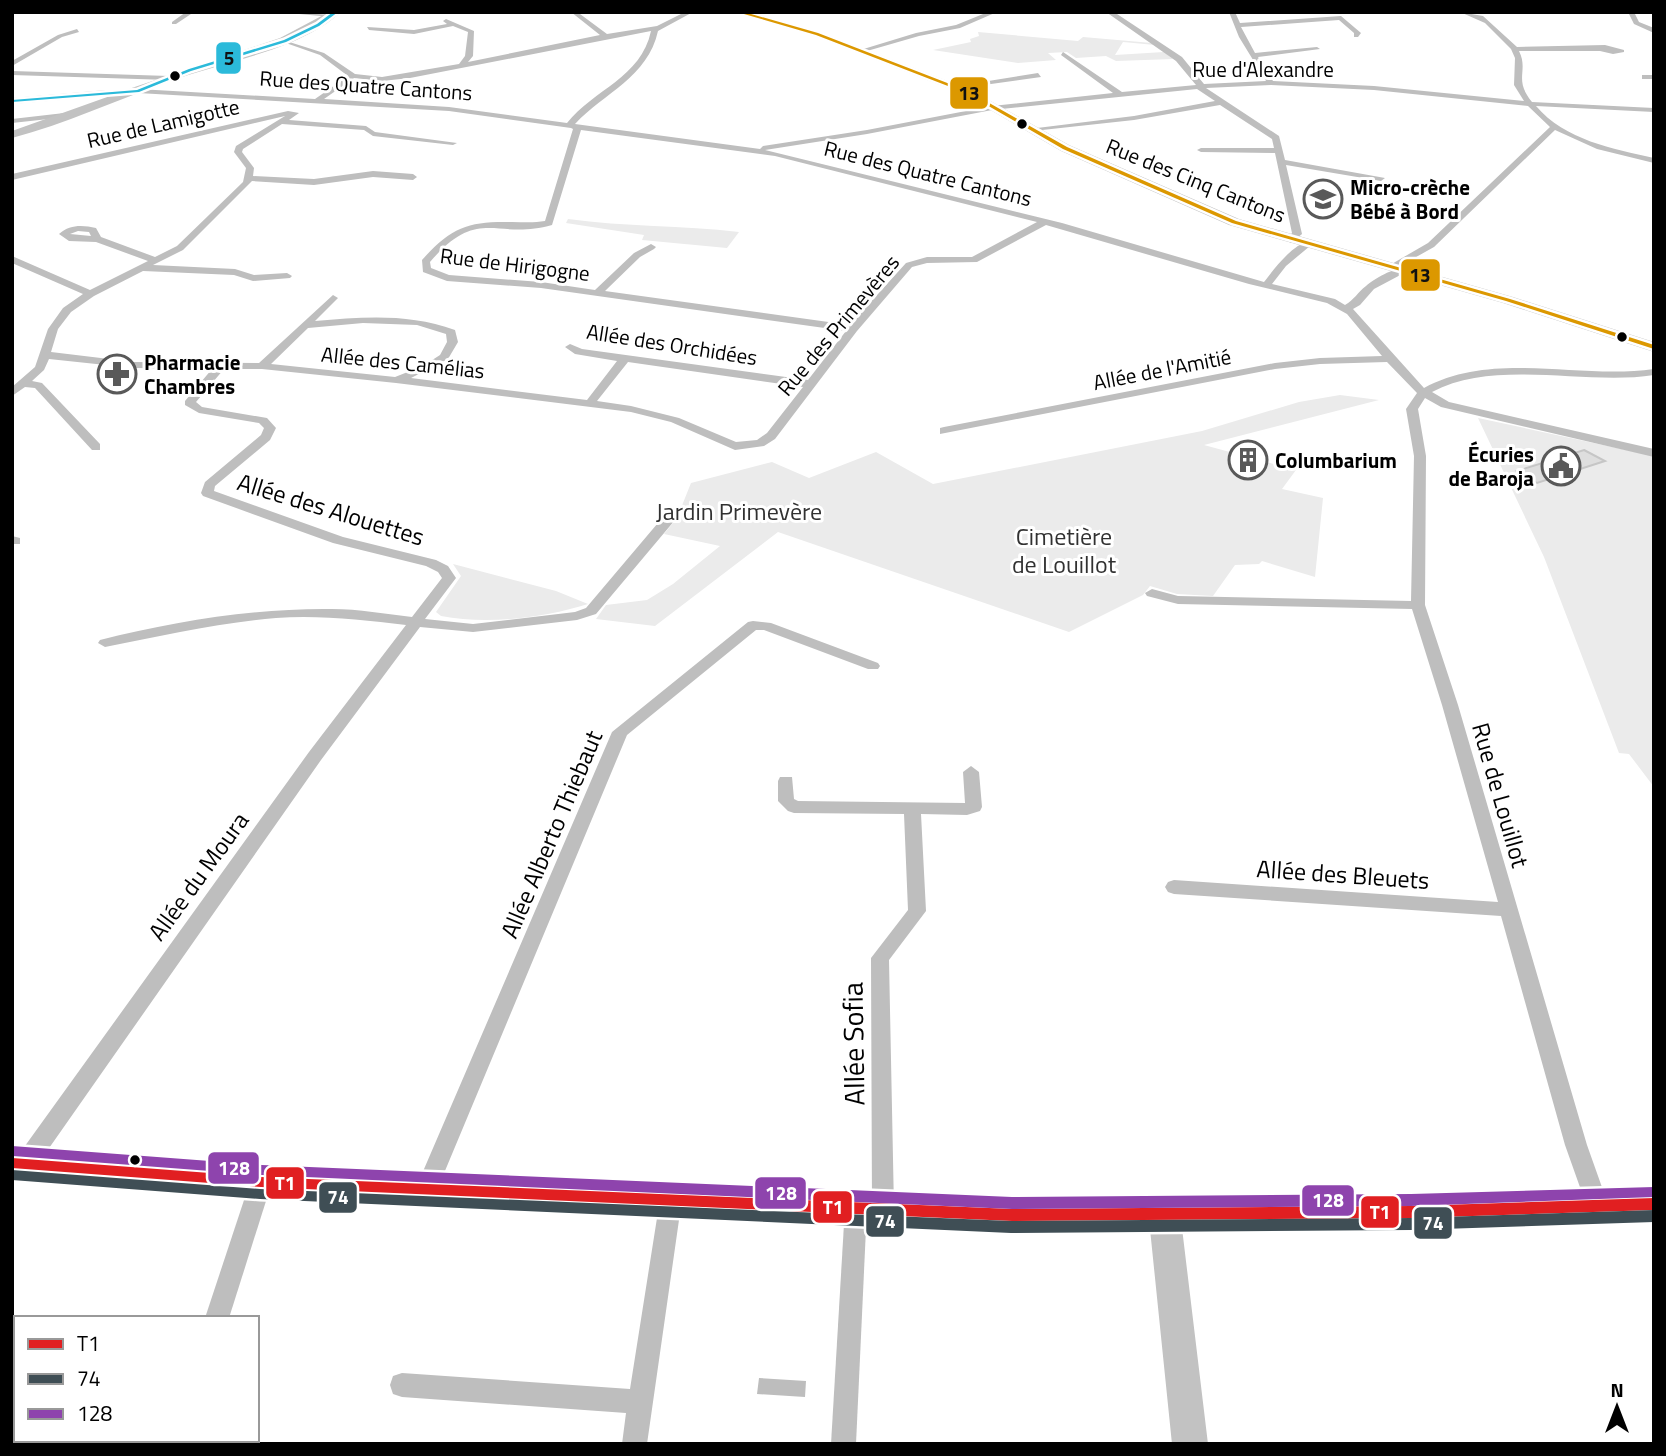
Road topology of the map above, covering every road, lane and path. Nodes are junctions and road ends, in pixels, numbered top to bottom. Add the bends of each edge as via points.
1 (191, 12) edge
2 (280, 12) edge
3 (581, 12) edge
4 (690, 12) edge
5 (738, 12) edge
6 (994, 12) edge
7 (1109, 12) edge
8 (1232, 12) edge
9 (1462, 12) edge
10 (1492, 12) edge
11 (1631, 12) edge
12 (334, 14) edge
13 (440, 19) dead end
14 (1484, 19) junction
15 (174, 23) dead end
16 (455, 24) junction
17 (1236, 25) junction
18 (1639, 25) junction
19 (1654, 26) edge
20 (657, 28) junction
21 (369, 29) dead end
22 (77, 31) dead end
23 (1654, 31) edge
24 (606, 36) junction
25 (1356, 36) dead end
26 (285, 41) junction
27 (1516, 49) junction
28 (1317, 50) dead end
29 (1631, 50) dead end
30 (860, 51) junction
31 (1063, 54) dead end
32 (1253, 54) junction
33 (12, 64) edge
34 (462, 65) junction
35 (12, 73) edge
36 (1038, 75) dead end
37 (353, 76) junction
38 (169, 78) junction
39 (1272, 83) junction
40 (1200, 85) junction
41 (955, 87) junction
42 (138, 91) junction
43 (1119, 93) junction
44 (319, 100) junction
45 (12, 101) edge
46 (1222, 102) junction
47 (1530, 104) junction
48 (997, 107) junction
49 (1654, 110) edge
50 (295, 113) junction
51 (73, 114) junction
52 (12, 121) edge
53 (281, 122) junction
54 (570, 125) junction
55 (1553, 128) junction
56 (1033, 129) junction
57 (12, 135) edge
58 (453, 143) dead end
59 (754, 150) junction
60 (1201, 150) dead end
61 (1280, 151) junction
62 (1654, 161) edge
63 (1283, 162) junction
64 (12, 177) edge
65 (413, 177) dead end
66 (249, 178) junction
67 (1381, 178) dead end
68 (1044, 222) junction
69 (97, 239) dead end
70 (1291, 240) junction
71 (1307, 244) junction
72 (651, 247) dead end
73 (12, 259) edge
74 (158, 261) junction
75 (145, 268) junction
76 (1398, 269) junction
77 (287, 276) dead end
78 (1266, 285) junction
79 (597, 293) junction
80 (90, 294) junction
81 (334, 299) dead end
82 (1346, 308) junction
83 (309, 325) junction
84 (853, 329) junction
85 (570, 347) dead end
86 (1654, 347) edge
87 (46, 355) junction
88 (625, 358) junction
89 (1390, 359) junction
90 (222, 364) junction
91 (262, 366) junction
92 (1654, 372) edge
93 (396, 380) junction
94 (25, 384) junction
95 (810, 384) junction
96 (1424, 392) junction
97 (12, 393) edge
98 (591, 402) junction
99 (944, 431) dead end
100 (748, 445) joint
101 (96, 447) dead end
102 (1654, 453) edge
103 (668, 520) dead end
104 (1152, 593) dead end
105 (1418, 605) junction
106 (418, 622) junction
107 (105, 643) dead end
108 (873, 666) dead end
109 (971, 772) dead end
110 (786, 781) dead end
111 (912, 809) junction
112 (1174, 887) dead end
113 (1509, 910) junction
114 (19, 1164) edge
115 (261, 1182) junction
116 (426, 1189) junction
117 (671, 1199) junction
118 (1654, 1205) edge
119 (1598, 1207) junction
120 (870, 1208) junction
121 (1164, 1214) junction
122 (218, 1316) edge
123 (402, 1385) dead end
124 (640, 1402) junction
125 (634, 1444) edge
126 (843, 1444) edge
127 (1190, 1444) edge

1 - 15 street
2 - 12 street
3 - 24 street via 574,13
4 - 20 street
5 - 30 street, Rue des Cinq Cantons
6 - 30 street via 958,27
7 - 40 street via 1179,59
8 - 17 street
9 - 14 street
10 - 14 street
11 - 18 street
12 - 26 street
13 - 16 street
14 - 27 street
16 - 21 street via 414,32
16 - 34 street via 471,31 469,56
17 - 25 street via 1341,18
17 - 32 street
18 - 19 street
18 - 23 street
20 - 24 street
20 - 54 street via 639,64
22 - 33 street
24 - 34 street
26 - 37 street via 322,54
26 - 38 street
27 - 29 street
27 - 47 street via 1515,80
28 - 32 street
30 - 41 street, Rue des Cinq Cantons
31 - 43 street
32 - 39 street
34 - 37 street via 400,77
35 - 38 street
36 - 41 street
37 - 44 street, Rue de Lamigotte
38 - 42 street
39 - 40 street, Rue d'Alexandre
39 - 47 street, Rue d'Alexandre
40 - 43 street, Rue d'Alexandre
40 - 46 street
41 - 48 street, Rue des Cinq Cantons
42 - 44 street, Rue des Quatre Cantons
42 - 45 street
42 - 51 street
43 - 48 street, Rue d'Alexandre
44 - 50 street, Rue de Lamigotte
44 - 54 street, Rue des Quatre Cantons via 458,110
46 - 56 street
46 - 61 street via 1274,135
47 - 49 street, Rue d'Alexandre
47 - 55 street
48 - 56 street, Rue des Cinq Cantons
48 - 59 street, Rue d'Alexandre
50 - 53 street
50 - 64 street, Rue de Lamigotte
51 - 52 street
51 - 57 street
53 - 58 street via 366,128 373,134
53 - 66 street via 239,148 250,168
54 - 59 street, Rue des Quatre Cantons
54 - 79 street, Rue de Hirigogne via 577,128 549,223 460,230 445,238 424,266 430,274 447,278
55 - 62 street via 1605,149
55 - 76 street via 1431,245
56 - 70 street, Rue des Cinq Cantons via 1206,211
59 - 68 street, Rue des Quatre Cantons
60 - 61 street
61 - 63 street
63 - 67 street
63 - 70 street via 1297,234
65 - 66 street via 373,174 314,182
66 - 74 street via 190,240
68 - 78 street, Rue des Quatre Cantons
68 - 84 street, Rue des Primevères via 974,260 927,260 909,265
69 - 74 street
70 - 71 street, Rue des Cinq Cantons
71 - 76 street, Rue des Cinq Cantons
71 - 78 street
72 - 79 street
73 - 80 street
74 - 75 street
75 - 77 street via 235,272 253,278
75 - 80 street
76 - 82 street
76 - 86 street, Rue des Cinq Cantons
78 - 82 street, Rue des Quatre Cantons
79 - 84 street, Rue de Hirigogne
80 - 87 street via 60,318
81 - 83 street
82 - 89 street, Rue des Quatre Cantons
83 - 91 street
83 - 93 street via 404,321 451,332 452,349 442,359
84 - 95 street, Rue des Primevères
85 - 88 street, Allée des Orchidées
87 - 90 street, Allée des Camélias via 134,365
87 - 94 street
88 - 95 street, Allée des Orchidées
88 - 98 street
89 - 96 street, Rue des Quatre Cantons
89 - 99 street, Allée de l'Amitié via 1275,366
90 - 91 street, Allée des Camélias
90 - 106 street, Allée des Alouettes via 189,403 199,410 263,420 270,428 266,438 209,485 207,493 338,540 443,569 447,583
91 - 93 street, Allée des Camélias
92 - 96 street via 1628,376 1510,372 1441,383
93 - 98 street, Allée des Camélias
94 - 97 street
94 - 101 street via 38,385
95 - 100 street, Rue des Primevères via 771,436
96 - 102 street, Rue des Quatre Cantons via 1455,408
96 - 105 street, Rue de Louillot via 1412,409 1420,456
98 - 100 street, Allée des Camélias via 660,415 724,443
103 - 106 street via 591,611 473,628
104 - 105 street via 1178,600
105 - 113 street, Rue de Louillot
106 - 107 street via 335,613 276,614
106 - 114 street, Allée du Moura via 315,756
108 - 116 street, Allée Alberto Thiebaut via 753,625 620,732
109 - 111 street via 974,807
110 - 111 street via 786,801 794,807
111 - 120 street, Allée Sofia via 917,911 880,958
112 - 113 street, Allée des Bleuets
113 - 119 street, Rue de Louillot
114 - 115 street
115 - 116 street
115 - 122 street
116 - 117 street
117 - 120 street
117 - 124 street
118 - 119 street
119 - 121 street
120 - 121 street
120 - 126 street, Allée Sofia
121 - 127 street
123 - 124 street
124 - 125 street

